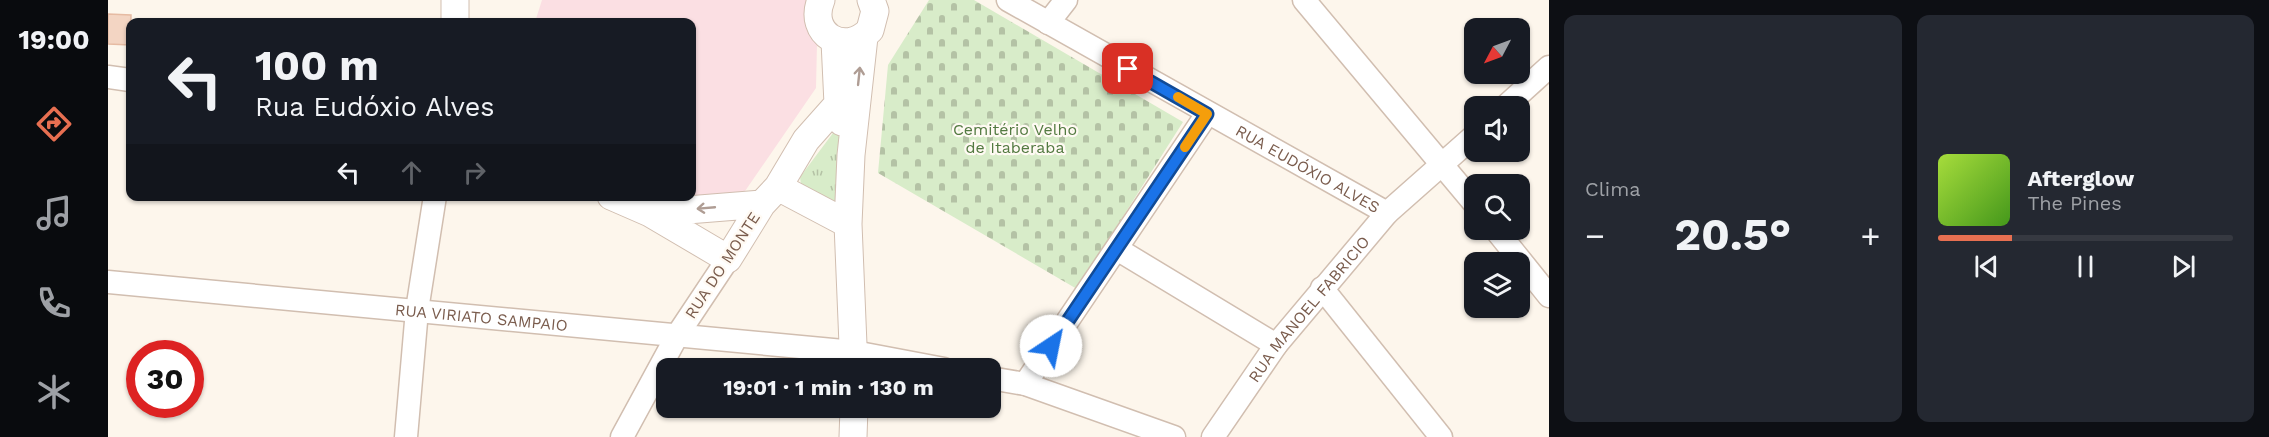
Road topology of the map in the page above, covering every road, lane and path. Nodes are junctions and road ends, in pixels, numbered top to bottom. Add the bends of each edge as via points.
1 (455, 0) edge
2 (821, 0) edge
3 (1008, 0) edge
4 (1066, 0) edge
5 (1304, 0) edge
6 (877, 4) edge
7 (455, 18) edge
8 (1048, 23) junction
9 (864, 38) junction
10 (835, 40) junction
11 (1549, 67) edge
12 (108, 77) edge
13 (126, 79) edge
14 (1517, 96) edge
15 (838, 104) junction
16 (1207, 114) junction
17 (1464, 145) edge
18 (851, 155) junction
19 (1443, 165) junction
20 (1464, 191) edge
21 (770, 195) junction
22 (434, 201) edge
23 (622, 201) edge
24 (650, 213) junction
25 (1387, 213) junction
26 (848, 224) junction
27 (1504, 240) edge
28 (1117, 249) junction
29 (728, 259) junction
30 (108, 282) edge
31 (1322, 288) junction
32 (1549, 296) edge
33 (417, 310) junction
34 (678, 334) junction
35 (1276, 345) junction
36 (840, 358) edge
37 (854, 358) edge
38 (1001, 380) edge
39 (1025, 384) junction
40 (854, 418) edge
41 (406, 437) edge
42 (622, 437) edge
43 (854, 437) edge
44 (1174, 437) edge
45 (1213, 437) edge
46 (1441, 437) edge

1 - 7 street
2 - 10 street via 821,27
3 - 8 street, RUA EUDÓXIO ALVES
4 - 8 street
5 - 19 street
6 - 9 street via 874,21
8 - 16 street, RUA EUDÓXIO ALVES
9 - 10 street via 845,43
18 -> 9 street
10 - 15 street
11 - 14 street
12 - 13 street
15 - 18 street
15 - 21 street, RUA DO MONTE via 806,140
16 - 25 street, RUA EUDÓXIO ALVES
16 - 28 street
17 - 19 street, RUA MANOEL FABRICIO
18 - 26 street
19 - 20 street
19 - 25 street, RUA MANOEL FABRICIO
21 -> 24 street
21 - 26 street
21 - 29 street, RUA DO MONTE
22 - 33 street
23 - 24 street
24 - 29 street
25 - 31 street, RUA MANOEL FABRICIO
26 - 37 street
27 - 32 street
28 - 35 street
28 - 39 street
29 - 34 street, RUA DO MONTE
30 - 33 street, RUA VIRIATO SAMPAIO
31 - 35 street, RUA MANOEL FABRICIO
31 - 46 street
33 - 34 street, RUA VIRIATO SAMPAIO
33 - 41 street
34 - 36 street, RUA VIRIATO SAMPAIO
34 - 42 street, RUA DO MONTE
35 - 45 street, RUA MANOEL FABRICIO
38 - 39 street
39 - 44 street
40 - 43 street

